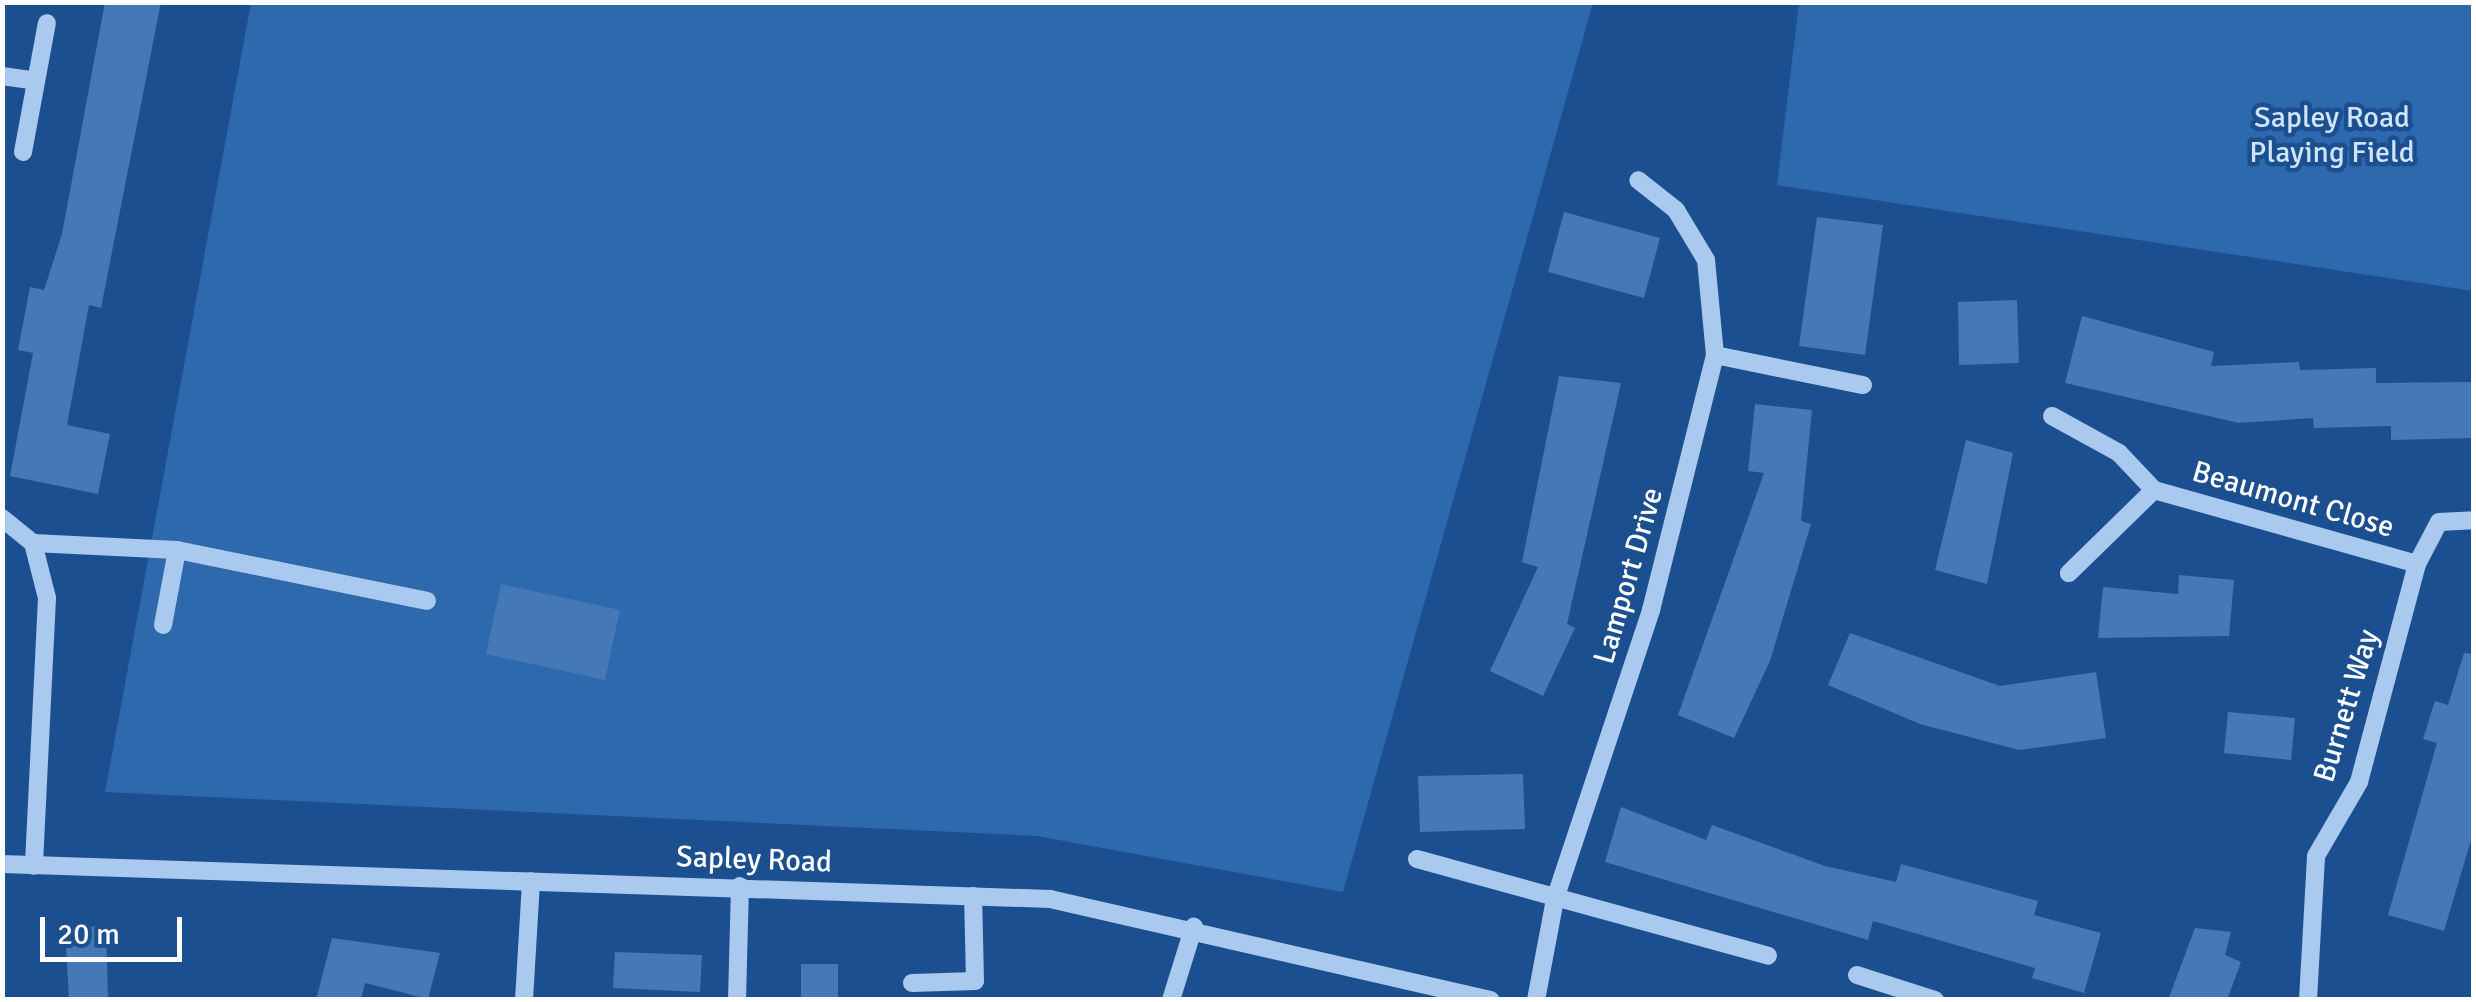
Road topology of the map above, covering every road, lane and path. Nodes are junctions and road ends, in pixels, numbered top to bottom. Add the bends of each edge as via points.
1 (47, 23) dead end
2 (2, 76) edge
3 (36, 81) junction
4 (22, 152) dead end
5 (1638, 180) dead end
6 (1715, 355) junction
7 (1863, 384) dead end
8 (2052, 416) dead end
9 (2154, 490) junction
10 (2, 518) edge
11 (2474, 520) edge
12 (33, 544) junction
13 (177, 550) junction
14 (2417, 564) junction
15 (2069, 573) dead end
16 (427, 600) dead end
17 (162, 625) dead end
18 (1417, 860) dead end
19 (2, 864) edge
20 (34, 866) junction
21 (531, 880) junction
22 (740, 886) junction
23 (974, 896) junction
24 (1555, 899) junction
25 (1194, 926) junction
26 (1768, 956) dead end
27 (1857, 976) dead end
28 (912, 983) dead end
29 (524, 1000) edge
30 (737, 1000) edge
31 (1170, 1000) edge
32 (1491, 1000) edge
33 (1536, 1000) edge
34 (1935, 1000) edge
35 (2308, 1000) edge

1 - 3 street
2 - 3 street
3 - 4 street
5 - 6 street, Lamport Drive via 1676,210 1706,260
6 - 7 street
6 - 24 street, Lamport Drive via 1651,610
8 - 9 street, Beaumont Close via 2119,453
9 - 14 street, Beaumont Close
9 - 15 street, Beaumont Close
10 - 12 street
11 - 14 street, Burnett Way via 2439,522
12 - 13 street
12 - 20 street via 47,598
13 - 16 street
13 - 17 street
14 - 35 street, Burnett Way via 2359,782 2316,856
18 - 24 street
19 - 20 street, Sapley Road
20 - 21 street, Sapley Road
21 - 22 street, Sapley Road
21 - 29 street
22 - 23 street, Sapley Road
22 - 30 street
23 - 25 street, Sapley Road via 1050,899
23 - 28 street via 975,981
24 - 26 street
24 - 33 street, Lamport Drive
25 - 31 street
25 - 32 street, Sapley Road
27 - 34 street

